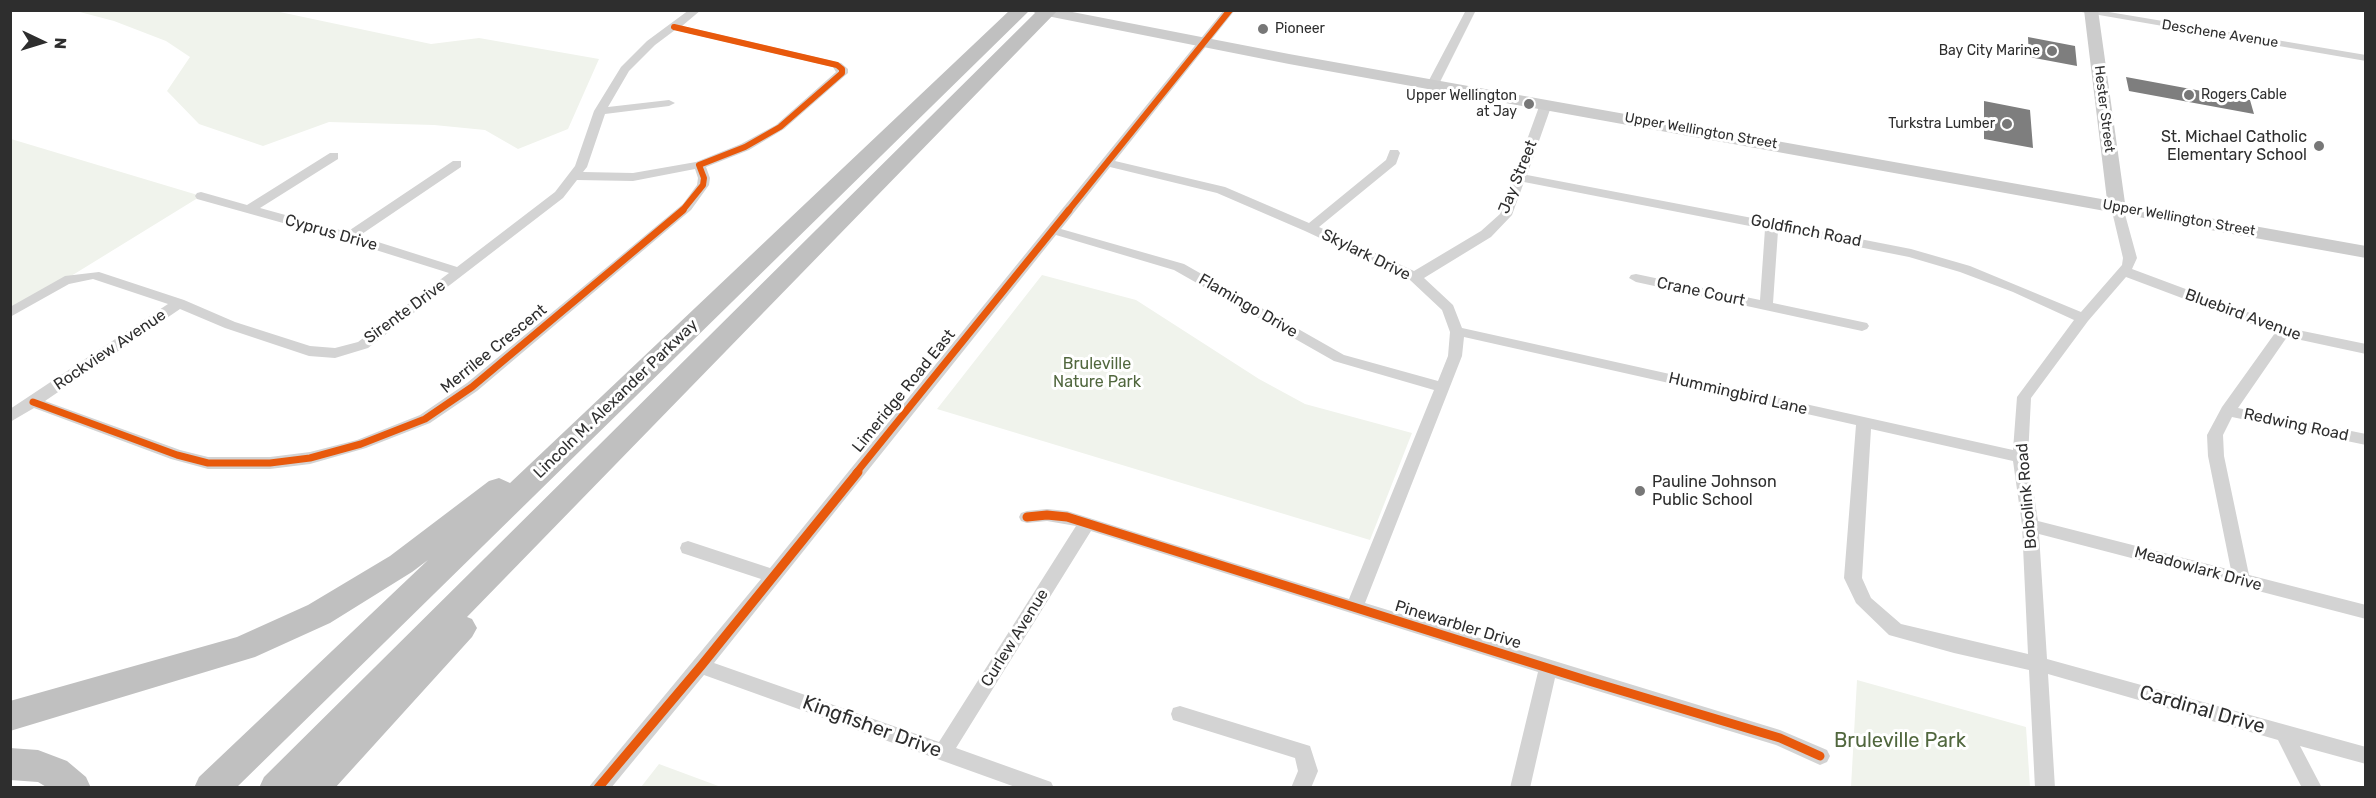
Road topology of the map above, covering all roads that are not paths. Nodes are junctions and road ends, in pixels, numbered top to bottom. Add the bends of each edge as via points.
1 (696, 10) edge
2 (1020, 10) edge
3 (1037, 10) edge
4 (1230, 10) edge
5 (1471, 10) edge
6 (2086, 11) edge
7 (1058, 14) edge
8 (674, 27) junction
9 (1204, 43) junction
10 (2366, 58) edge
11 (1433, 84) junction
12 (669, 103) dead end
13 (1546, 104) junction
14 (600, 111) junction
15 (1394, 153) dead end
16 (334, 156) dead end
17 (1109, 163) junction
18 (457, 164) dead end
19 (700, 164) junction
20 (574, 176) junction
21 (1519, 177) junction
22 (201, 196) dead end
23 (2117, 207) junction
24 (248, 210) junction
25 (1772, 224) junction
26 (1310, 228) junction
27 (1052, 230) junction
28 (349, 237) junction
29 (2366, 252) edge
30 (2124, 271) junction
31 (460, 272) junction
32 (1415, 277) junction
33 (1636, 278) dead end
34 (179, 303) junction
35 (1766, 306) junction
36 (10, 313) edge
37 (2083, 318) junction
38 (1862, 326) dead end
39 (2283, 331) junction
40 (1457, 332) junction
41 (2366, 349) edge
42 (695, 369) junction
43 (1442, 387) junction
44 (33, 402) junction
45 (2227, 411) junction
46 (10, 417) edge
47 (594, 421) junction
48 (1864, 422) junction
49 (2366, 440) edge
50 (2020, 457) junction
51 (1027, 517) dead end
52 (1087, 523) junction
53 (2030, 525) junction
54 (688, 548) dead end
55 (772, 576) junction
56 (2242, 581) junction
57 (1355, 606) junction
58 (2366, 612) edge
59 (2038, 664) junction
60 (701, 666) junction
61 (1548, 667) junction
62 (1180, 714) dead end
63 (10, 716) edge
64 (2284, 734) junction
65 (943, 753) junction
66 (1820, 756) dead end
67 (2366, 756) edge
68 (10, 764) edge
69 (74, 788) edge
70 (211, 788) edge
71 (276, 788) edge
72 (312, 788) edge
73 (598, 788) edge
74 (1044, 788) edge
75 (1301, 788) edge
76 (1520, 788) edge
77 (2045, 788) edge
78 (2313, 788) edge

1 - 8 street, Sirente Drive
2 - 47 highway, Lincoln M. Alexander Parkway
3 - 7 main road, Upper Wellington Street
4 - 9 street, Limeridge Road East
5 - 11 street
6 - 10 street, Deschene Avenue
6 - 23 main road, Hester Street
7 - 9 main road, Upper Wellington Street
7 - 42 highway, Lincoln M. Alexander Parkway
8 - 14 street, Sirente Drive via 651,43 626,69
8 - 19 street via 842,69 780,127 745,147
9 - 11 main road, Upper Wellington Street
9 - 17 street, Limeridge Road East
11 - 13 main road, Upper Wellington Street
12 - 14 street
13 - 21 street, Jay Street
13 - 23 main road, Upper Wellington Street
14 - 20 street, Sirente Drive via 586,155
15 - 26 street via 1392,161
16 - 24 street
17 - 26 street, Skylark Drive via 1221,190
17 - 27 street, Limeridge Road East
18 - 28 street
19 - 20 street via 633,177
19 - 44 street, Merrilee Crescent via 703,185 687,207 472,387 424,419 361,444 310,458 270,463 208,463
20 - 31 street, Sirente Drive via 559,195
21 - 25 street, Goldfinch Road
21 - 32 street, Jay Street via 1506,215 1486,234
22 - 24 street, Cyprus Drive
23 - 29 main road, Upper Wellington Street
23 - 30 street via 2130,258
24 - 28 street, Cyprus Drive
25 - 35 street, Crane Court
25 - 37 street, Goldfinch Road via 1922,256 2018,289
26 - 32 street, Skylark Drive
27 - 43 street, Flamingo Drive via 1179,267 1339,358
27 - 55 street, Limeridge Road East
28 - 31 street, Cyprus Drive
30 - 37 street, Bobolink Road
30 - 39 street, Bluebird Avenue
31 - 34 street, Sirente Drive via 363,345 335,353 309,351
32 - 40 street, Skylark Drive via 1448,308
33 - 35 street, Crane Court
34 - 36 street, Sirente Drive via 94,275 66,280
34 - 44 street, Rockview Avenue
35 - 38 street, Crane Court
37 - 50 street, Bobolink Road via 2024,397
39 - 41 street, Bluebird Avenue
39 - 45 street
40 - 43 street via 1455,356
40 - 48 street, Hummingbird Lane
42 - 71 highway, Lincoln M. Alexander Parkway
42 - 72 highway via 676,398
43 - 57 street
44 - 46 street, Rockview Avenue
45 - 49 street, Redwing Road
45 - 56 street via 2214,446
47 - 63 highway via 556,444 401,564 319,614 244,648
47 - 70 highway, Lincoln M. Alexander Parkway
48 - 50 street, Hummingbird Lane
48 - 59 street, Cardinal Drive via 1853,578 1865,603 1895,630
50 - 53 street, Bobolink Road
51 - 52 street, Pinewarbler Drive via 1047,515
52 - 57 street, Pinewarbler Drive
52 - 65 street, Curlew Avenue
53 - 56 street, Meadowlark Drive
53 - 59 street, Bobolink Road
54 - 55 street
55 - 60 street, Limeridge Road East
56 - 58 street, Meadowlark Drive
57 - 61 street, Pinewarbler Drive
59 - 64 street, Cardinal Drive
59 - 77 street, Bobolink Road
60 - 65 street, Kingfisher Drive
60 - 73 street, Limeridge Road East
61 - 66 street, Pinewarbler Drive via 1780,738
61 - 76 street
62 - 75 street via 1303,752 1308,771
64 - 67 street, Cardinal Drive
64 - 78 street
65 - 74 street, Kingfisher Drive
68 - 69 highway via 55,772

